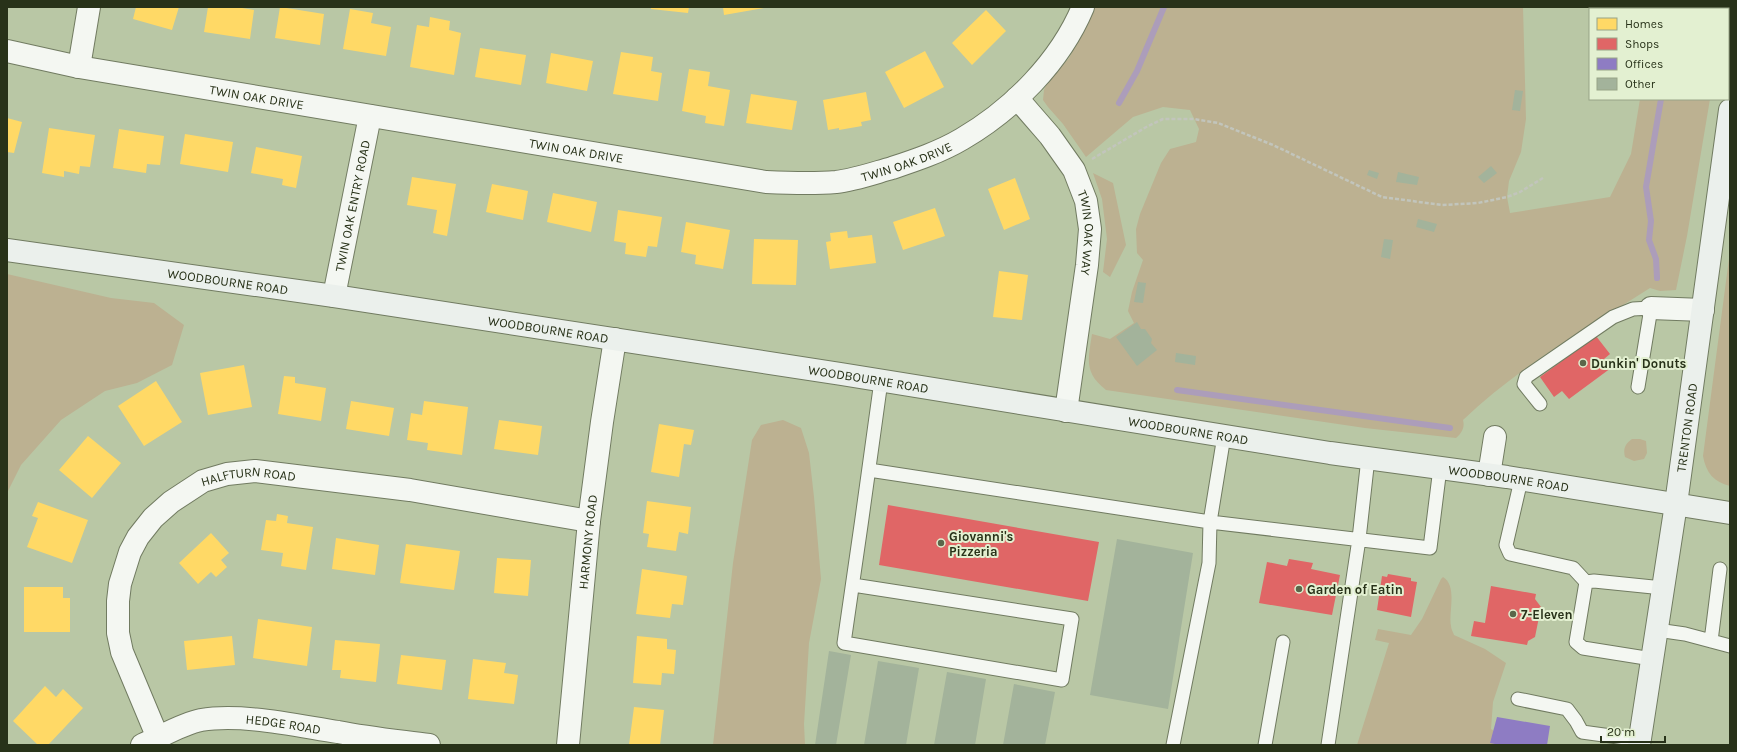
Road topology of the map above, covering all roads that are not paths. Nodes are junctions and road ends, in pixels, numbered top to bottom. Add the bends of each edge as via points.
1 (89, 7) edge
2 (1084, 7) edge
3 (7, 51) edge
4 (79, 67) junction
5 (1016, 98) junction
6 (1730, 110) edge
7 (370, 116) junction
8 (7, 250) edge
9 (334, 296) junction
10 (1651, 308) junction
11 (1703, 310) junction
12 (615, 339) junction
13 (881, 381) junction
14 (1638, 387) dead end
15 (1540, 404) dead end
16 (1066, 411) junction
17 (1224, 436) junction
18 (1495, 437) dead end
19 (1368, 458) junction
20 (1440, 468) junction
21 (869, 470) junction
22 (1489, 475) junction
23 (1521, 480) junction
24 (1676, 504) junction
25 (1730, 513) edge
26 (590, 521) junction
27 (1210, 522) junction
28 (1359, 539) junction
29 (1720, 569) dead end
30 (1586, 582) junction
31 (852, 585) junction
32 (1663, 588) junction
33 (1657, 630) junction
34 (1711, 641) junction
35 (1283, 642) dead end
36 (1730, 646) edge
37 (1652, 659) junction
38 (1518, 699) dead end
39 (150, 742) edge
40 (1639, 743) edge
41 (429, 745) edge
42 (568, 745) edge
43 (1173, 745) edge
44 (1265, 745) edge
45 (1328, 745) edge

1 - 4 street
2 - 5 street, TWIN OAK DRIVE via 1062,48 1031,85
3 - 4 street, TWIN OAK DRIVE
4 - 7 street, TWIN OAK DRIVE
5 - 7 street, TWIN OAK DRIVE via 984,125 961,140 924,157 837,182 799,184 766,182
5 - 16 street, TWIN OAK WAY via 1050,136 1074,170 1086,201 1090,229 1087,265
6 - 11 main road, TRENTON ROAD
7 - 9 street, TWIN OAK ENTRY ROAD
8 - 9 main road, WOODBOURNE ROAD
9 - 12 main road, WOODBOURNE ROAD
10 - 11 street
10 - 14 lane
10 - 15 lane via 1633,309 1613,317 1526,377 1524,384
11 - 24 main road, TRENTON ROAD
12 - 13 main road, WOODBOURNE ROAD
12 - 26 street, HARMONY ROAD
13 - 16 main road, WOODBOURNE ROAD
13 - 21 lane
16 - 17 main road, WOODBOURNE ROAD
17 - 19 main road, WOODBOURNE ROAD
17 - 27 lane
18 - 22 street
19 - 20 main road, WOODBOURNE ROAD
19 - 28 lane
20 - 22 main road, WOODBOURNE ROAD
20 - 28 lane via 1430,548
21 - 27 lane
21 - 31 lane
22 - 23 main road, WOODBOURNE ROAD
23 - 24 main road, WOODBOURNE ROAD
23 - 30 lane via 1506,545 1510,554 1574,568
24 - 25 main road, WOODBOURNE ROAD
24 - 32 main road, TRENTON ROAD
26 - 39 street, HALFTURN ROAD via 410,490 254,471 227,474 202,481 153,518 130,552 120,584 118,633
26 - 42 street, HARMONY ROAD
27 - 28 lane
27 - 43 lane via 1209,563
28 - 45 lane
29 - 34 lane
30 - 32 lane
30 - 37 lane via 1576,642 1583,648
31 - 31 lane via 844,643 1062,680 1072,619
32 - 33 main road, TRENTON ROAD
33 - 34 lane
33 - 37 main road, TRENTON ROAD
34 - 36 lane
35 - 44 lane
37 - 40 main road, TRENTON ROAD
38 - 40 lane via 1567,709 1582,732
39 - 41 street, HEDGE ROAD via 179,727 201,720 230,719 270,721

